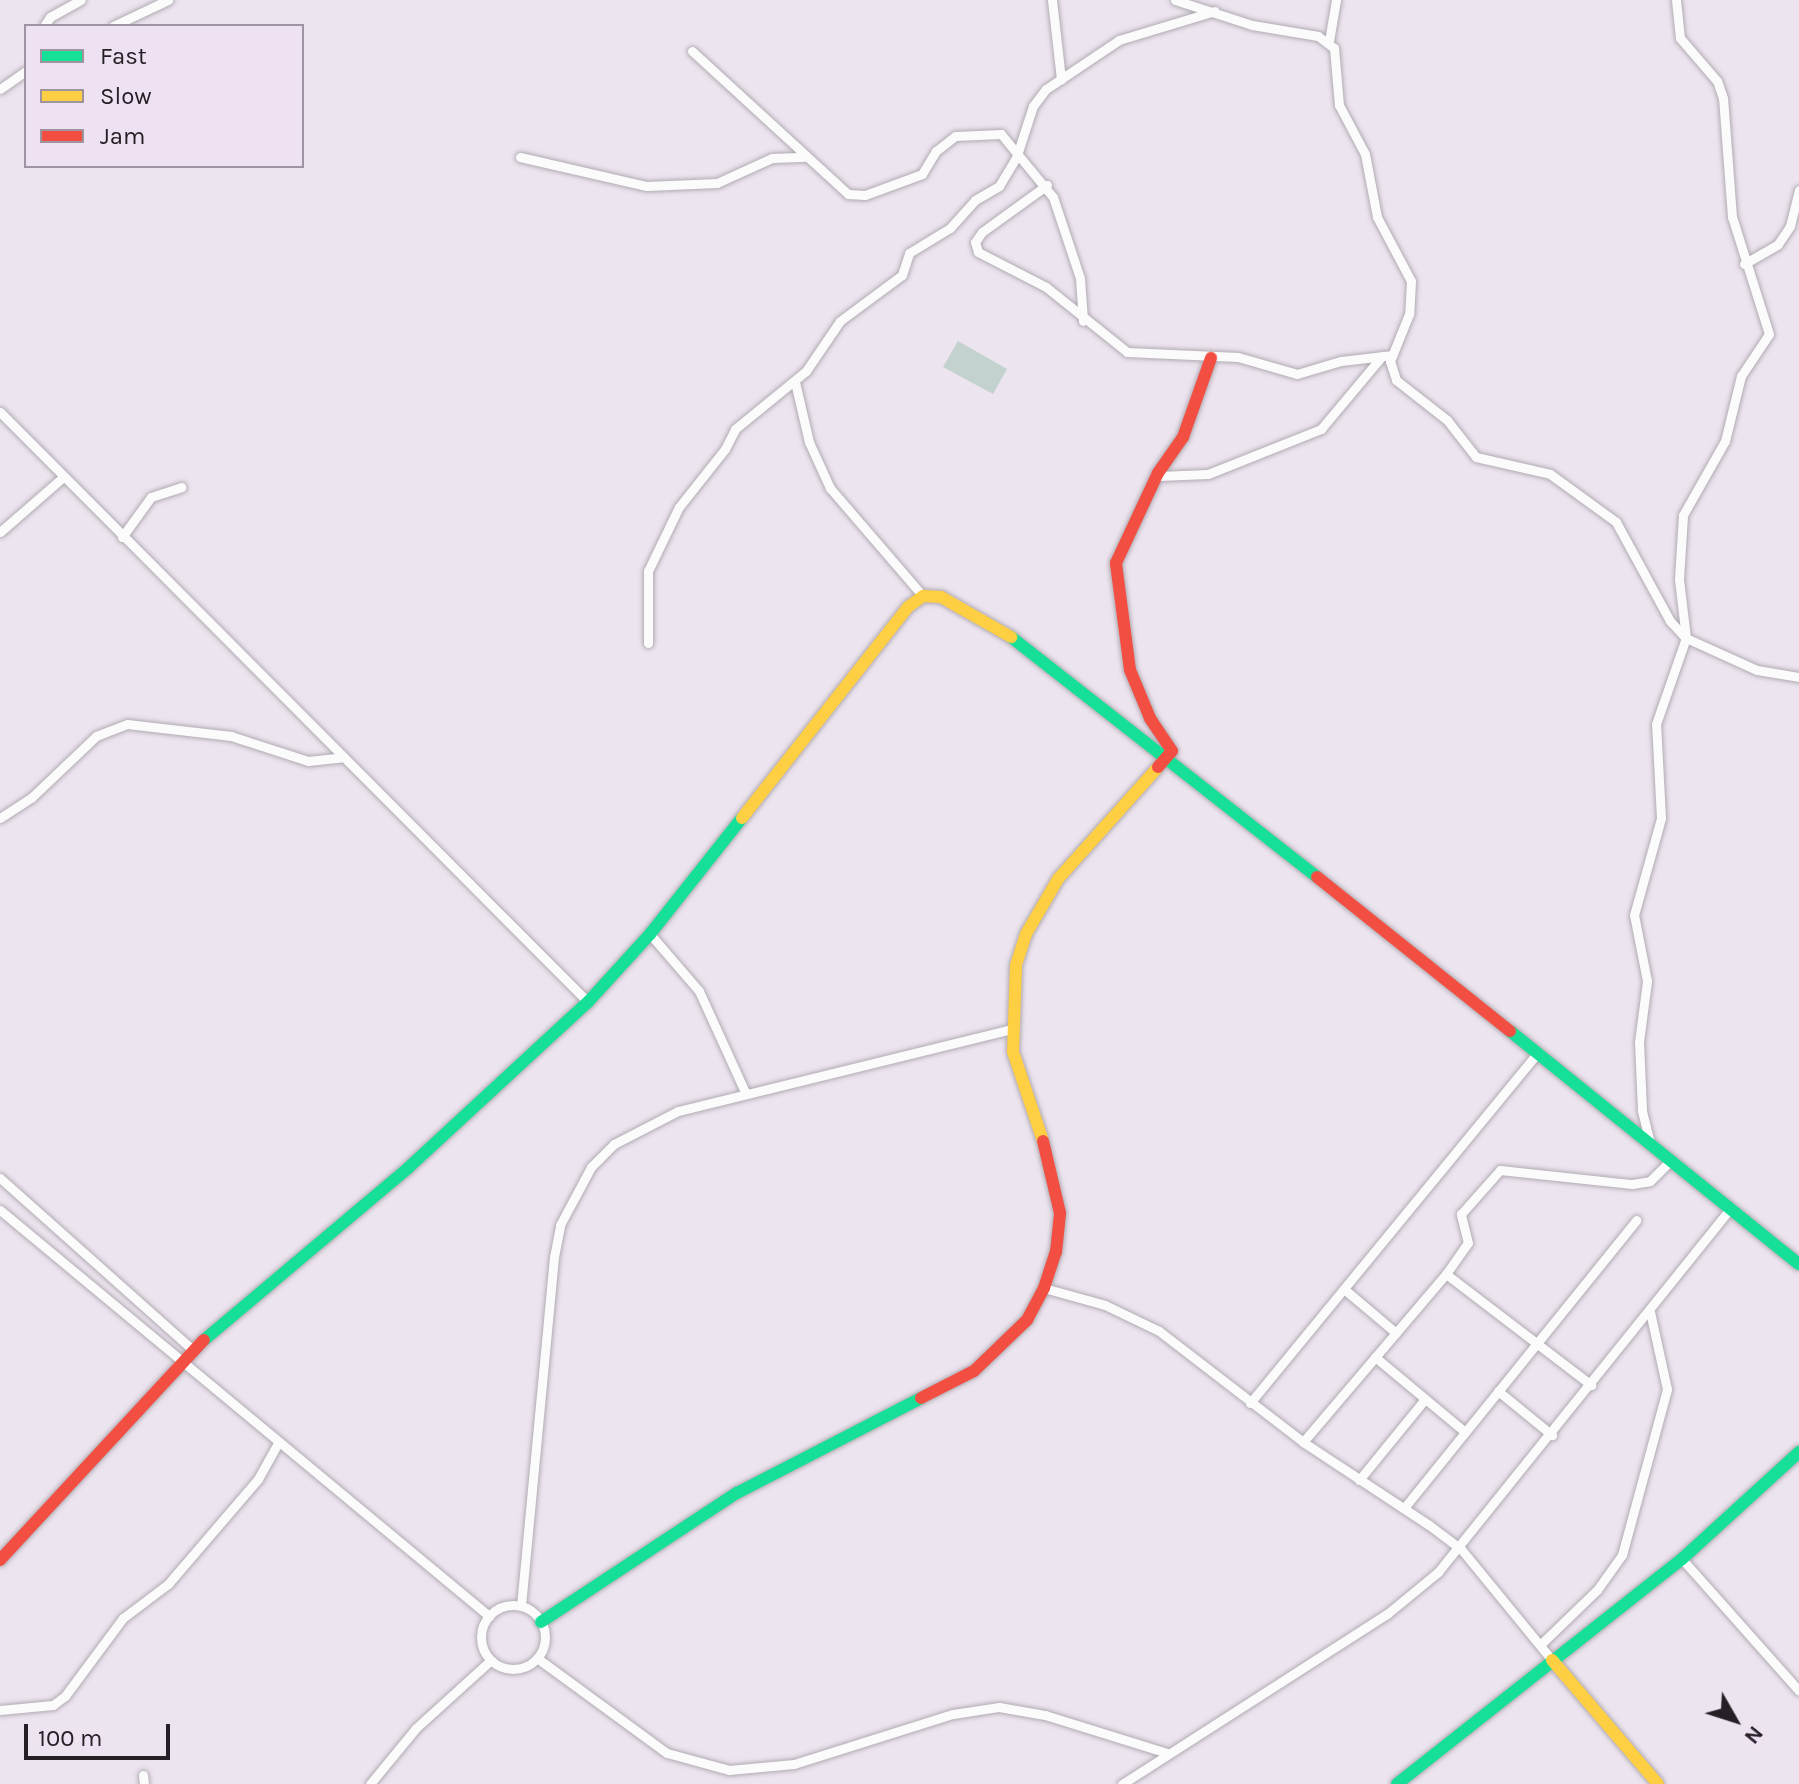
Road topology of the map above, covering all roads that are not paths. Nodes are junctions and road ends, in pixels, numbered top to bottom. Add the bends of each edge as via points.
1 (81, 0) edge
2 (168, 0) edge
3 (1052, 0) edge
4 (1175, 0) edge
5 (1206, 0) edge
6 (1336, 0) edge
7 (1676, 0) edge
8 (1215, 11) junction
9 (45, 24) edge
10 (117, 24) edge
11 (1329, 41) junction
12 (692, 51) dead end
13 (24, 72) edge
14 (1061, 79) junction
15 (0, 89) edge
16 (1018, 151) junction
17 (520, 157) dead end
18 (806, 157) junction
19 (1047, 185) junction
20 (1799, 190) edge
21 (1744, 264) junction
22 (1083, 321) junction
23 (1393, 355) junction
24 (1382, 356) junction
25 (1211, 358) junction
26 (795, 382) junction
27 (0, 412) edge
28 (1159, 476) junction
29 (63, 477) junction
30 (181, 487) dead end
31 (0, 532) edge
32 (122, 537) junction
33 (923, 596) junction
34 (1686, 638) junction
35 (648, 643) dead end
36 (1799, 677) edge
37 (344, 757) junction
38 (1165, 758) junction
39 (0, 818) edge
40 (650, 934) junction
41 (588, 1002) junction
42 (1011, 1029) junction
43 (1537, 1054) junction
44 (745, 1092) junction
45 (1651, 1145) junction
46 (1670, 1161) junction
47 (0, 1178) edge
48 (1731, 1208) junction
49 (0, 1210) edge
50 (1636, 1220) dead end
51 (1799, 1264) edge
52 (1446, 1274) junction
53 (1044, 1288) junction
54 (1344, 1289) junction
55 (1650, 1312) junction
56 (1396, 1333) junction
57 (1536, 1343) junction
58 (193, 1350) junction
59 (1375, 1357) junction
60 (182, 1361) junction
61 (1591, 1385) junction
62 (1498, 1391) junction
63 (1425, 1399) junction
64 (1250, 1403) junction
65 (1465, 1432) junction
66 (1552, 1435) junction
67 (1303, 1442) junction
68 (278, 1443) junction
69 (1799, 1452) edge
70 (1359, 1480) junction
71 (1404, 1508) junction
72 (1461, 1549) junction
73 (1682, 1559) junction
74 (0, 1560) edge
75 (521, 1606) junction
76 (489, 1616) junction
77 (541, 1622) junction
78 (1541, 1644) junction
79 (537, 1658) junction
80 (491, 1660) junction
81 (1552, 1660) junction
82 (1799, 1691) edge
83 (0, 1710) edge
84 (1167, 1753) junction
85 (370, 1784) edge
86 (1122, 1784) edge
87 (1397, 1784) edge
88 (1658, 1784) edge

1 - 9 street
2 - 10 street
3 - 14 street
4 - 8 street
5 - 8 street
6 - 11 street
7 - 21 street via 1680,38 1717,81 1723,98 1727,187
8 - 11 street via 1252,25
8 - 14 street via 1119,40
11 - 23 street via 1336,58 1336,95 1365,154 1377,217 1411,281 1409,314
12 - 18 street
13 - 15 street
14 - 16 street via 1033,106
16 - 18 street via 1001,134 955,136 936,151 922,174 856,196 837,187
16 - 19 street
16 - 26 street via 999,186 975,200 950,228 909,253 904,272 840,321
17 - 18 street via 647,186 717,183 772,158
19 - 22 street via 1080,278
19 - 22 street via 996,218 977,237 976,246 982,256 1046,287
20 - 21 street via 1790,226 1778,244
21 - 34 street via 1769,341 1741,376 1725,441 1683,515 1679,579
22 - 25 street via 1127,352
23 - 24 street
23 - 34 street via 1390,369 1396,380 1447,420 1466,451 1492,465 1550,474 1616,522 1670,621
24 - 25 street via 1297,374 1256,360
24 - 28 street via 1321,429 1208,474
25 - 28 street via 1183,437
26 - 33 street via 809,442 830,488
26 - 35 street via 735,429 679,507 647,573
27 - 29 street
28 - 38 street via 1116,563 1116,580 1130,670 1150,718 1168,738 1172,751
29 - 31 street
29 - 32 street
30 - 32 street via 151,497
32 - 37 street
33 - 38 street via 941,597 1017,640
33 - 40 street via 908,607
34 - 36 street via 1757,670
34 - 45 street via 1656,724 1661,818 1634,915 1647,981 1639,1042 1642,1110
37 - 39 street via 308,761 231,736 127,724 96,736 31,798
37 - 41 street
38 - 42 street via 1040,905 1016,965
38 - 43 street
40 - 41 street
40 - 44 street via 699,991
41 - 58 street via 408,1168
42 - 44 street
42 - 53 street via 1019,1075 1055,1175 1056,1252
43 - 45 street
43 - 54 street
44 - 75 street via 647,1123 614,1144 573,1195 554,1257
45 - 46 street
46 - 48 street
46 - 52 street via 1650,1181 1632,1184 1500,1170 1461,1214 1468,1243
47 - 58 street
48 - 51 street
48 - 55 street
49 - 60 street
50 - 57 street
52 - 56 street
52 - 57 street
53 - 64 street via 1133,1317
53 - 77 street via 1019,1330 974,1371 737,1493
54 - 56 street
54 - 64 street
55 - 61 street
55 - 78 street via 1667,1389 1622,1555 1597,1590
56 - 59 street
57 - 61 street
57 - 62 street
58 - 60 street
59 - 63 street
59 - 67 street
60 - 68 street
60 - 74 street
61 - 66 street
62 - 65 street
62 - 66 street
63 - 65 street
63 - 70 street
64 - 67 street
65 - 71 street
66 - 72 street
67 - 70 street
68 - 76 street
68 - 83 street via 258,1479 168,1584 123,1618 65,1696 53,1705
69 - 73 street
70 - 71 street
71 - 72 street
72 - 78 street
72 - 84 street via 1387,1614
73 - 81 street
73 - 82 street
75 - 76 street via 500,1608
75 - 77 street
76 - 80 street via 481,1639
77 - 79 street via 544,1641
78 - 81 street
79 - 80 street via 509,1669
79 - 84 street via 648,1742 697,1764 729,1770 794,1764 953,1714 999,1707 1045,1715
80 - 85 street via 416,1728
81 - 87 street
81 - 88 street
84 - 86 street

